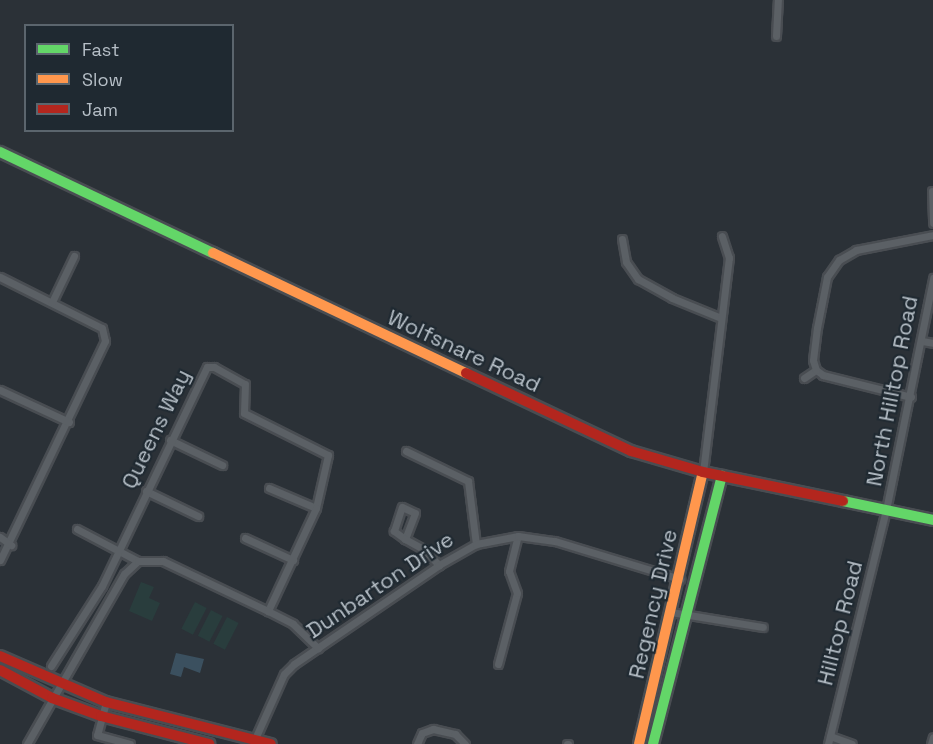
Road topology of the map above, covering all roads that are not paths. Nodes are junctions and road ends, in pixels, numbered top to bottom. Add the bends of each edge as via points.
1 (778, 0) edge
2 (776, 36) dead end
3 (0, 152) edge
4 (932, 190) edge
5 (933, 224) edge
6 (933, 235) edge
7 (722, 236) dead end
8 (622, 239) dead end
9 (74, 256) dead end
10 (0, 277) edge
11 (933, 278) edge
12 (52, 302) junction
13 (721, 318) junction
14 (922, 341) junction
15 (933, 343) edge
16 (816, 370) junction
17 (804, 378) dead end
18 (0, 390) edge
19 (910, 397) junction
20 (69, 422) junction
21 (170, 440) junction
22 (406, 451) dead end
23 (222, 465) dead end
24 (703, 472) junction
25 (722, 476) junction
26 (268, 488) dead end
27 (146, 491) junction
28 (316, 508) junction
29 (886, 510) junction
30 (198, 516) dead end
31 (933, 520) edge
32 (77, 529) dead end
33 (518, 536) junction
34 (0, 537) edge
35 (245, 538) dead end
36 (405, 539) dead end
37 (476, 544) junction
38 (10, 545) junction
39 (119, 550) junction
40 (0, 560) edge
41 (294, 560) junction
42 (138, 561) junction
43 (439, 565) junction
44 (697, 573) junction
45 (681, 574) junction
46 (88, 610) junction
47 (268, 611) junction
48 (671, 612) junction
49 (686, 616) junction
50 (102, 617) junction
51 (763, 627) dead end
52 (318, 648) junction
53 (0, 656) edge
54 (498, 664) dead end
55 (51, 666) dead end
56 (0, 670) edge
57 (58, 684) junction
58 (52, 698) junction
59 (106, 702) junction
60 (647, 715) junction
61 (101, 716) junction
62 (660, 718) junction
63 (830, 736) junction
64 (933, 737) edge
65 (254, 742) edge
66 (27, 744) edge
67 (130, 744) edge
68 (210, 744) edge
69 (271, 744) edge
70 (417, 744) edge
71 (465, 744) edge
72 (639, 744) edge
73 (653, 744) edge
74 (828, 744) edge
75 (852, 744) edge
76 (931, 744) edge

1 - 2 street
3 - 24 street, Wolfsnare Road via 631,451
4 - 5 street
6 - 16 street via 856,250 831,268 817,328 813,360
7 - 13 street via 729,258
8 - 13 street via 626,262 638,279
9 - 12 street
10 - 12 street
11 - 14 street, North Hilltop Road
12 - 20 street via 102,328 105,334
13 - 24 street
14 - 15 street
14 - 19 street, North Hilltop Road
16 - 17 street
16 - 19 street via 831,380
18 - 20 street
19 - 29 street, North Hilltop Road
20 - 38 street
21 - 23 street
21 - 27 street, Queens Way
21 - 28 street, Queens Way via 204,370 214,367 245,384 244,413 328,455
22 - 37 street via 468,481
24 - 25 street, Wolfsnare Road
24 - 45 street, Regency Drive
25 - 29 street, Wolfsnare Road
25 - 44 street, Regency Drive
26 - 28 street
27 - 30 street
27 - 39 street, Queens Way
28 - 41 street, Queens Way
29 - 31 street, Wolfsnare Road
29 - 63 street, Hilltop Road
32 - 39 street
33 - 37 street, Dunbarton Drive
33 - 45 street, Dunbarton Drive
33 - 54 street via 509,571 517,593
34 - 38 street
35 - 41 street
36 - 43 street
37 - 43 street, Dunbarton Drive
38 - 40 street
39 - 42 street
39 - 46 street, Queens Way
41 - 47 street, Queens Way
42 - 47 street via 163,561
42 - 50 street via 127,569
43 - 52 street, Dunbarton Drive
44 - 45 street, Dunbarton Drive
44 - 49 street, Regency Drive
45 - 48 street, Regency Drive
46 - 50 street
46 - 55 street, Queens Way
47 - 52 street via 293,624
48 - 49 street
48 - 60 street, Regency Drive
49 - 51 street via 724,618
49 - 62 street, Regency Drive
50 - 57 street
52 - 65 street, Dunbarton Drive via 284,674
53 - 57 street
56 - 58 street
57 - 58 street
57 - 59 street
58 - 61 street
58 - 66 street
59 - 61 street
59 - 65 street
60 - 62 street
60 - 72 street, Regency Drive
61 - 67 street via 97,735
61 - 68 street
62 - 73 street, Regency Drive
63 - 74 street, Hilltop Road
63 - 75 street
64 - 76 street
65 - 69 street
70 - 71 street via 422,733 433,729 454,734

